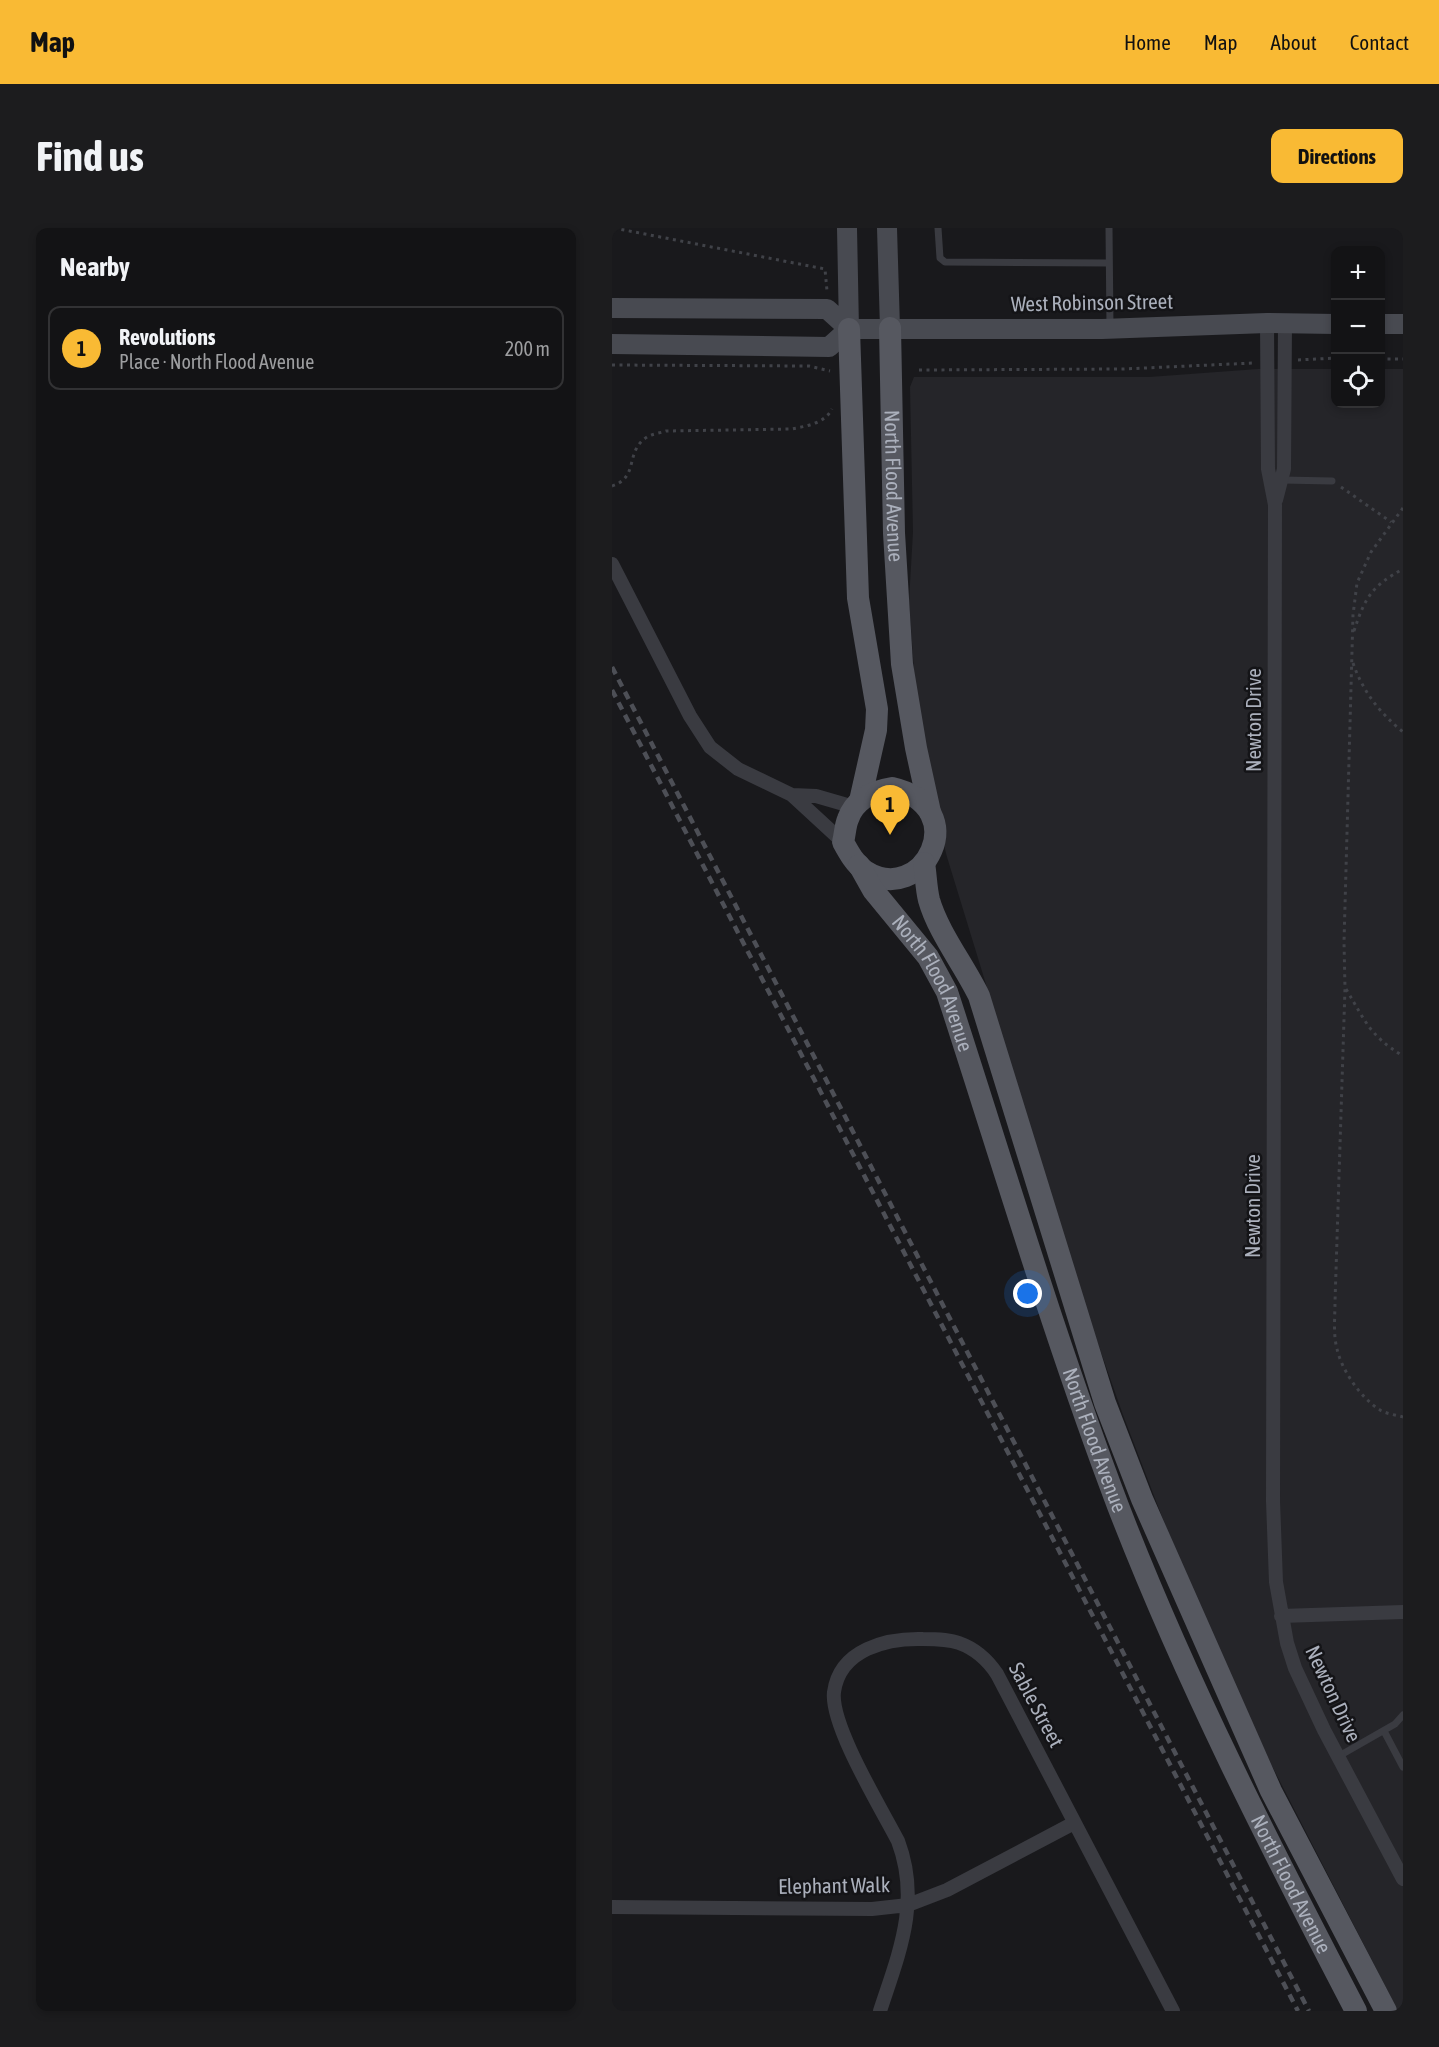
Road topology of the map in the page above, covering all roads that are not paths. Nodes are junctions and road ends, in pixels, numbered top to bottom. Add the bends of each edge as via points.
1 (847, 228) edge
2 (887, 228) edge
3 (938, 228) edge
4 (1109, 228) edge
5 (1109, 263) junction
6 (612, 308) edge
7 (1276, 323) junction
8 (1331, 324) edge
9 (1385, 324) edge
10 (1403, 324) edge
11 (890, 328) junction
12 (849, 329) junction
13 (1110, 329) junction
14 (612, 344) edge
15 (1276, 480) junction
16 (1332, 481) road end
17 (612, 564) edge
18 (792, 795) junction
19 (857, 804) junction
20 (930, 812) junction
21 (843, 842) junction
22 (924, 863) junction
23 (859, 865) junction
24 (1403, 1612) edge
25 (1281, 1616) junction
26 (1403, 1715) edge
27 (1384, 1731) junction
28 (1338, 1756) junction
29 (1403, 1767) edge
30 (1074, 1823) junction
31 (1403, 1879) edge
32 (908, 1905) junction
33 (612, 1907) edge
34 (880, 2011) edge
35 (1173, 2011) edge
36 (1356, 2011) edge
37 (1386, 2011) edge

1 - 12 main road, North Flood Avenue
2 - 11 main road, North Flood Avenue
3 - 5 lane via 938,251 945,262
4 - 5 lane
5 - 13 lane
6 - 12 main road via 827,309
7 - 8 main road, West Robinson Street
7 - 13 main road, West Robinson Street
7 - 15 street, Newton Drive via 1268,362 1268,469
7 - 15 street, Newton Drive via 1285,361 1284,469
9 - 10 main road
11 - 12 main road, West Robinson Street
11 - 13 main road, West Robinson Street
11 - 20 main road, North Flood Avenue via 894,533 902,664
12 - 14 main road via 829,346
12 - 19 main road, North Flood Avenue via 858,598 877,709 876,730
15 - 16 lane
15 - 25 street, Newton Drive via 1273,1494
17 - 18 street via 710,747 738,769
18 - 19 street
18 - 21 street
19 - 20 main road via 877,791 892,788 921,800
19 - 21 main road via 847,819
20 - 22 main road via 935,843
21 - 23 main road
22 - 23 main road via 905,876 891,879 877,877
22 - 37 main road, North Flood Avenue via 929,900 939,925 979,996 1105,1403 1142,1500 1271,1791
23 - 36 main road, North Flood Avenue via 873,890 928,957 948,992 1049,1313 1119,1508 1248,1802
24 - 25 street
25 - 28 street, Newton Drive via 1295,1668
26 - 27 lane
27 - 28 lane
27 - 29 lane
28 - 31 street, Newton Drive
30 - 32 street, Elephant Walk via 947,1890
30 - 32 street, Sable Street via 997,1674 980,1654 944,1640 905,1638 875,1644 842,1670 834,1705 844,1737 904,1856
30 - 35 street, Sable Street
32 - 33 street, Elephant Walk via 872,1909
32 - 34 street, Sable Street via 902,1949

